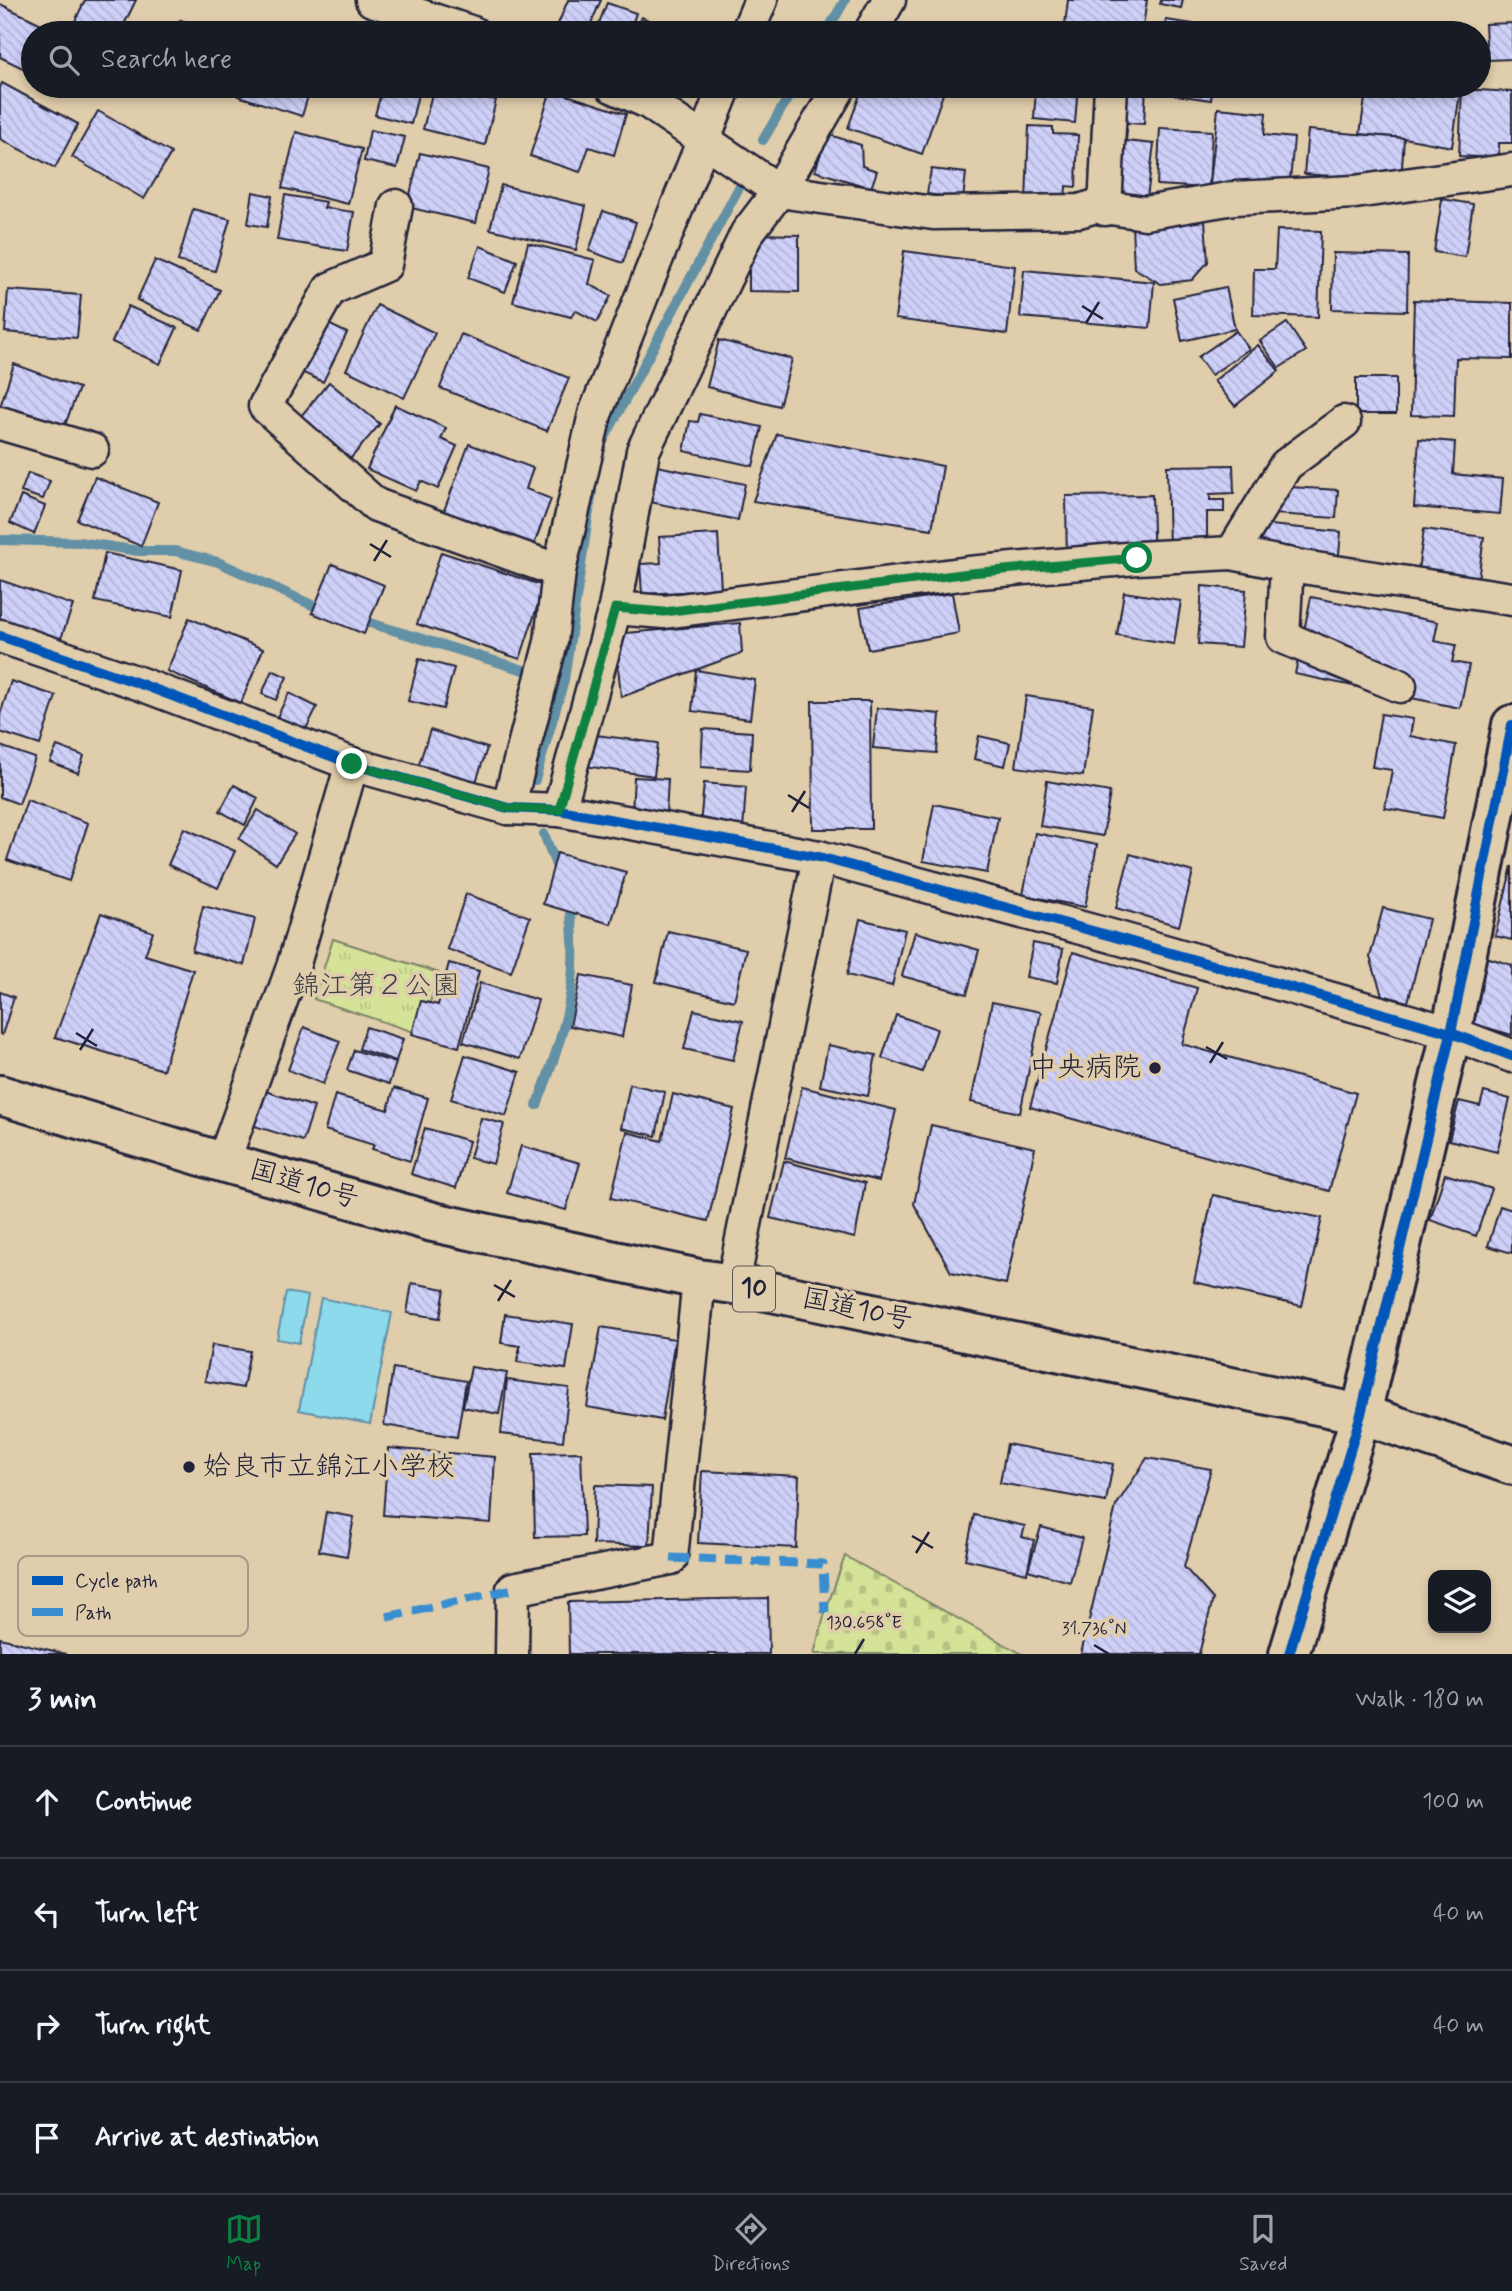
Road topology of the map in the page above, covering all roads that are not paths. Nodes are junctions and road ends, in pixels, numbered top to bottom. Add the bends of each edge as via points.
1 (372, 0) edge
2 (761, 0) edge
3 (889, 0) edge
4 (436, 21) edge
5 (752, 21) edge
6 (877, 21) edge
7 (639, 98) edge
8 (720, 98) edge
9 (833, 98) edge
10 (1110, 98) edge
11 (703, 140) junction
12 (1512, 170) edge
13 (779, 191) junction
14 (396, 206) dead end
15 (1105, 209) junction
16 (1344, 422) dead end
17 (0, 424) edge
18 (92, 450) dead end
19 (1232, 553) junction
20 (1287, 564) junction
21 (559, 571) junction
22 (1512, 599) edge
23 (615, 608) junction
24 (0, 636) edge
25 (1400, 685) dead end
26 (1512, 724) edge
27 (352, 764) junction
28 (508, 808) junction
29 (559, 810) junction
30 (819, 857) junction
31 (1451, 1033) junction
32 (1512, 1056) edge
33 (0, 1095) edge
34 (225, 1163) junction
35 (716, 1282) junction
36 (1361, 1414) junction
37 (1512, 1465) edge
38 (512, 1654) edge
39 (1289, 1654) edge

1 - 4 street
2 - 5 street
3 - 6 street
7 - 11 street
8 - 11 street
9 - 13 street
10 - 15 street
11 - 13 street
11 - 21 street via 595,414
12 - 15 street via 1355,192 1234,198 1145,213
13 - 15 street via 933,213
13 - 23 street via 747,233 643,451
14 - 21 street via 385,265 330,289 265,405 376,505
16 - 19 street via 1286,465
17 - 18 street
19 - 20 street
19 - 23 street via 970,573 664,612
20 - 22 street
20 - 25 street via 1283,637
21 - 28 street via 551,642
23 - 29 street
24 - 27 street
26 - 31 main road
27 - 28 street
27 - 34 street via 293,967
28 - 29 street
29 - 30 street
30 - 31 street
30 - 35 street
31 - 32 street
31 - 36 main road
33 - 34 main road, 国道10号 / 10
34 - 35 main road, 国道10号 / 10 via 433,1222
35 - 36 main road, 国道10号 / 10
35 - 38 street via 671,1558 513,1589
36 - 37 main road, 国道10号 / 10
36 - 39 main road

